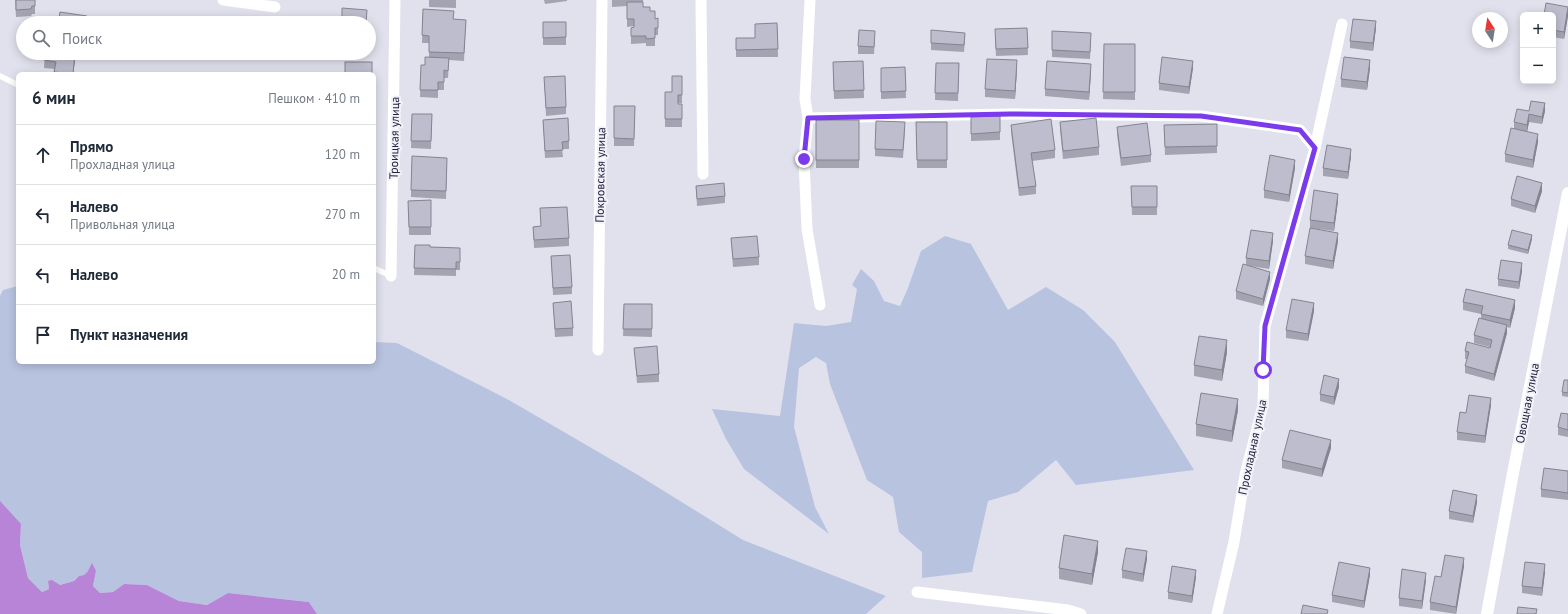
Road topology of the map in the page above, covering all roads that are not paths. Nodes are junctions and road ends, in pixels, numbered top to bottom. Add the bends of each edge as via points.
1 (223, 0) edge
2 (395, 0) edge
3 (602, 0) edge
4 (701, 0) edge
5 (810, 0) edge
6 (275, 7) dead end
7 (1342, 24) dead end
8 (0, 76) edge
9 (16, 84) edge
10 (808, 118) junction
11 (1315, 148) junction
12 (703, 174) dead end
13 (1568, 193) edge
14 (376, 269) edge
15 (391, 276) joint
16 (820, 305) dead end
17 (598, 350) dead end
18 (917, 592) dead end
19 (1081, 614) edge
20 (1217, 614) edge
21 (1487, 614) edge

1 - 6 street
2 - 15 street, Троицкая улица
3 - 17 street, Покровская улица
4 - 12 street
5 - 10 street via 805,99
7 - 11 street, Прохладная улица
8 - 9 lane
10 - 11 street via 1010,114 1201,116 1300,130
10 - 16 street via 804,159 808,229
11 - 20 street, Прохладная улица via 1265,326 1263,405 1245,475 1234,542
13 - 21 street, Овощная улица
14 - 15 lane
18 - 19 street via 1068,610

